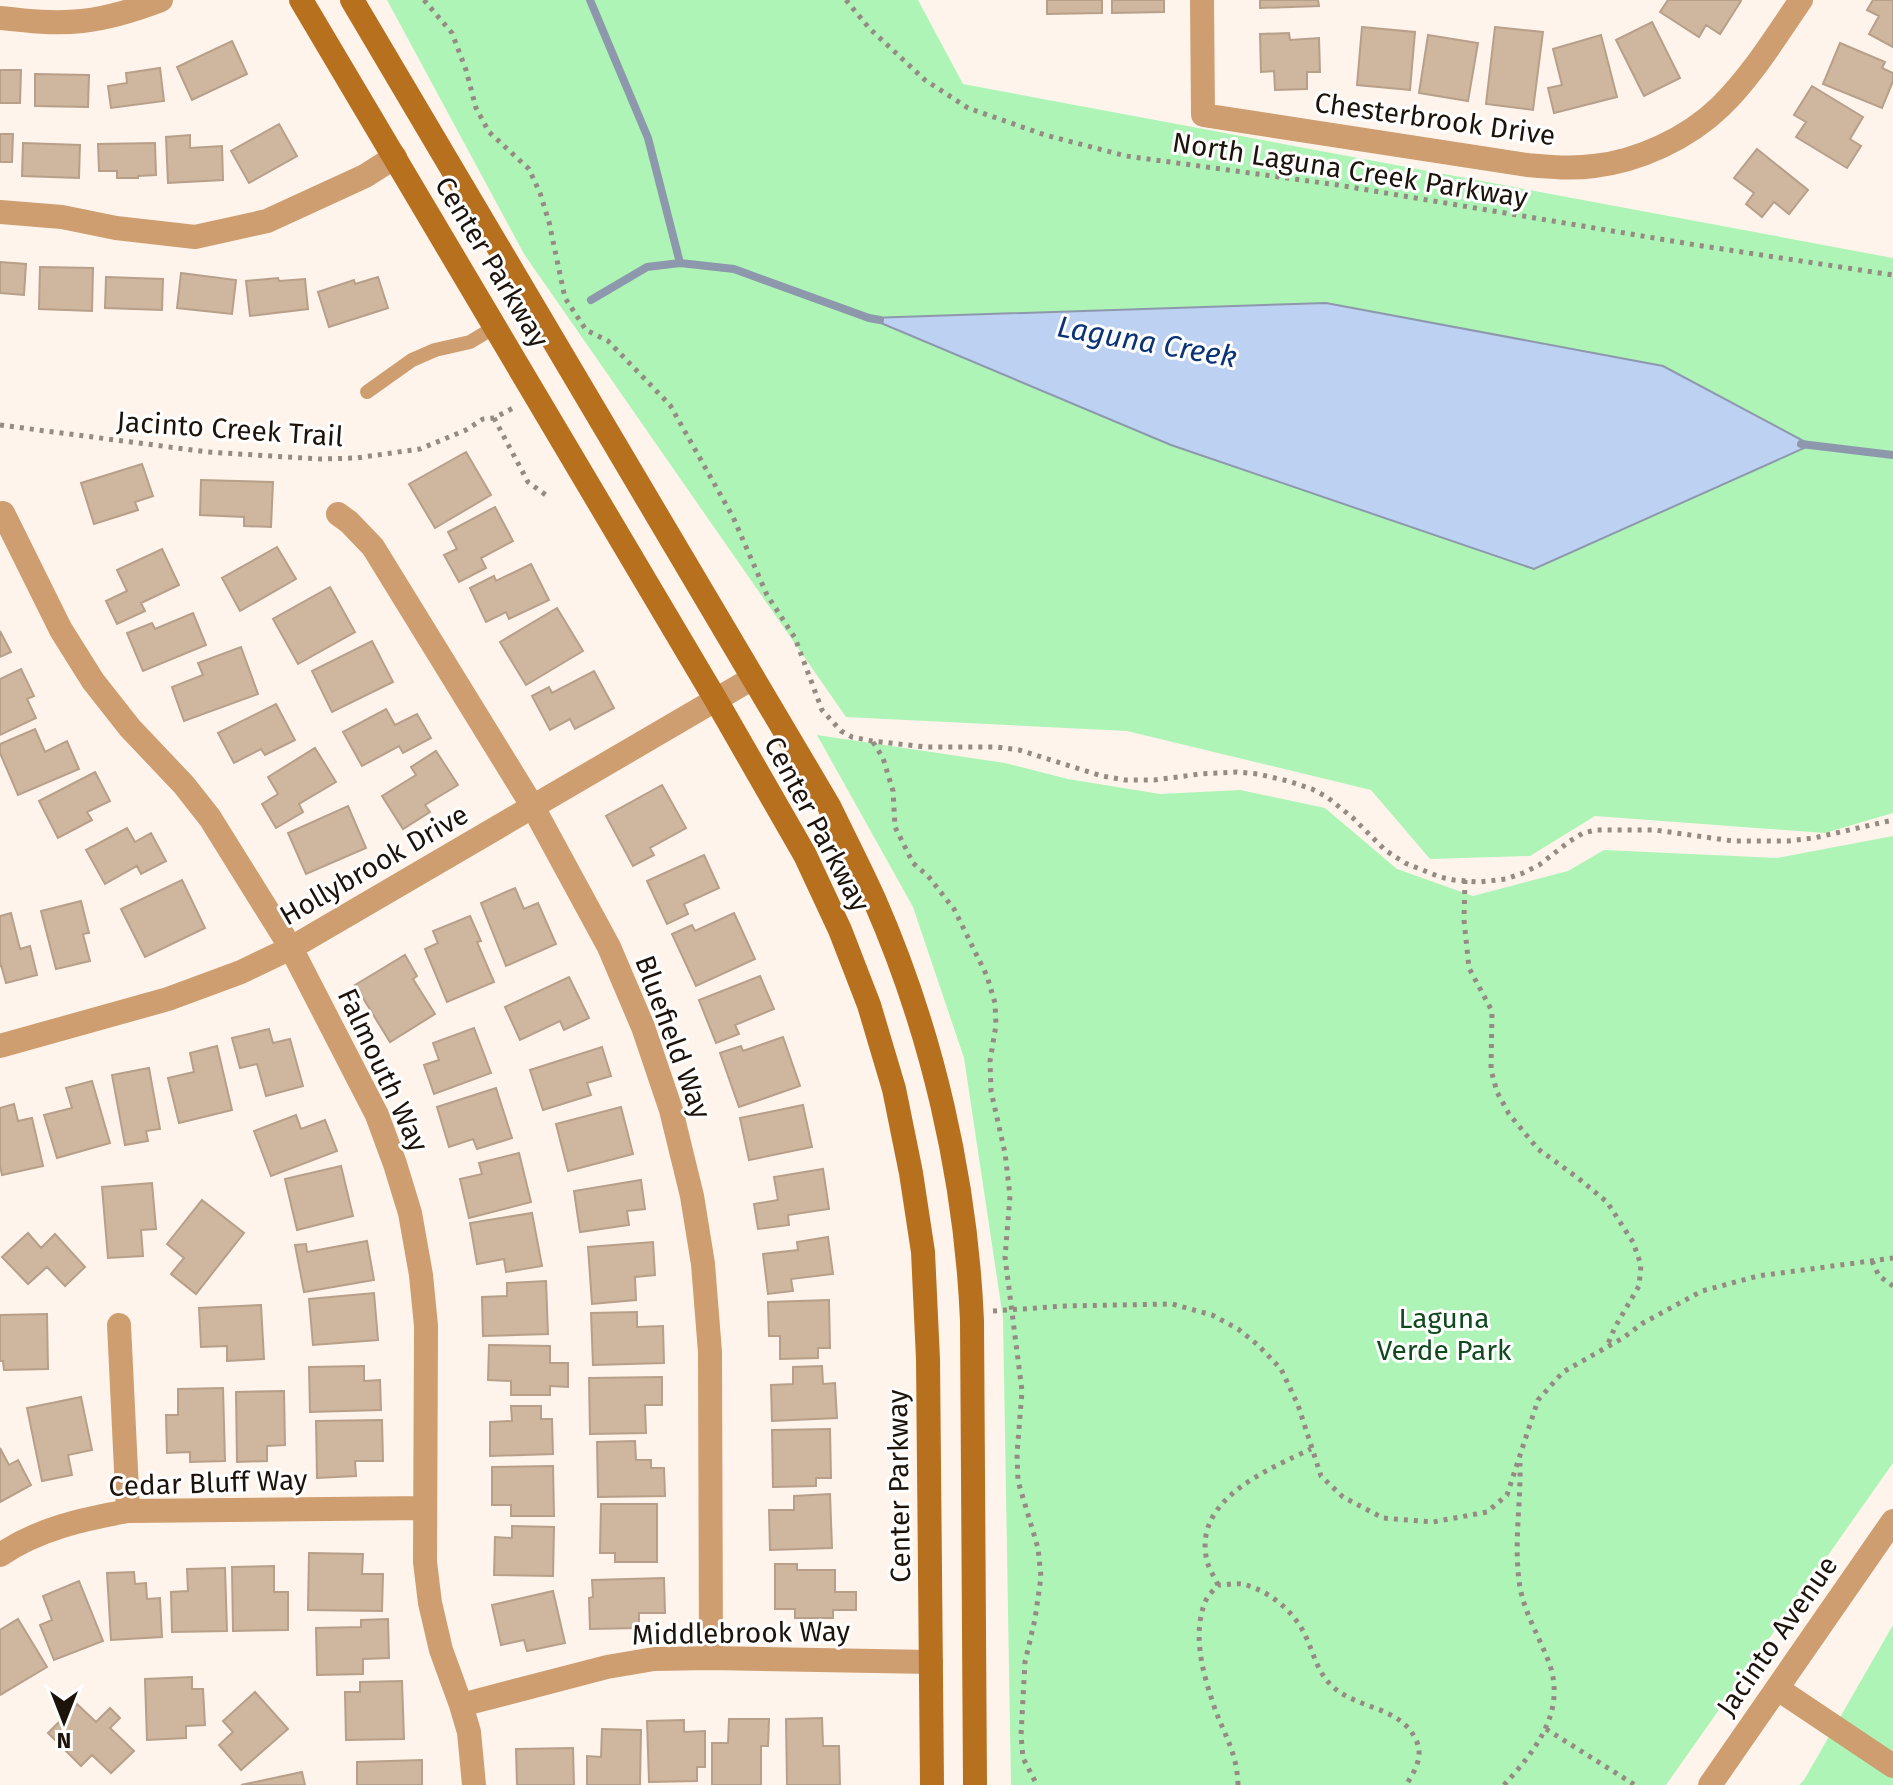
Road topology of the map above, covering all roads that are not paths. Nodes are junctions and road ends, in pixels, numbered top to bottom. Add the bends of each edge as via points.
1 (161, 0) edge
2 (301, 0) edge
3 (352, 0) edge
4 (1202, 0) edge
5 (1801, 0) edge
6 (0, 18) edge
7 (395, 157) junction
8 (0, 212) edge
9 (495, 327) junction
10 (367, 392) dead end
11 (3, 513) dead end
12 (338, 514) dead end
13 (753, 678) junction
14 (716, 700) junction
15 (533, 807) junction
16 (291, 948) junction
17 (0, 1046) edge
18 (119, 1325) dead end
19 (425, 1508) junction
20 (128, 1511) junction
21 (1893, 1521) edge
22 (0, 1555) edge
23 (711, 1658) junction
24 (931, 1662) junction
25 (1778, 1689) junction
26 (461, 1705) junction
27 (1893, 1766) edge
28 (474, 1785) edge
29 (932, 1785) edge
30 (975, 1785) edge
31 (1710, 1785) edge

1 - 6 street via 82,21
2 - 7 main road, Center Parkway
3 - 13 main road, Center Parkway
4 - 5 street, Chesterbrook Drive via 1203,115 1564,168 1624,160 1690,130 1743,82
7 - 8 street via 267,221 195,237
7 - 9 main road, Center Parkway
9 - 10 lane via 470,342 423,354
9 - 14 main road, Center Parkway
11 - 16 street, Falmouth Way via 61,630 93,681 210,818
12 - 15 street, Bluefield Way via 373,547
13 - 14 street, Hollybrook Drive
13 - 30 main road, Center Parkway via 829,806 874,900 923,1035 946,1124 968,1251 972,1313
14 - 15 street, Hollybrook Drive
14 - 24 main road, Center Parkway via 805,855 840,930 894,1089 923,1252
15 - 16 street, Hollybrook Drive
15 - 23 street, Bluefield Way via 609,947 643,1027 692,1196 710,1352
16 - 17 street, Hollybrook Drive via 168,999
16 - 19 street, Falmouth Way via 377,1115 410,1213 426,1326
18 - 20 street
19 - 20 street, Cedar Bluff Way
19 - 26 street, Falmouth Way via 430,1603
20 - 22 street, Cedar Bluff Way via 49,1530
21 - 25 street, Jacinto Avenue
23 - 24 street, Middlebrook Way
23 - 26 street, Middlebrook Way via 607,1667
24 - 29 main road, Center Parkway
25 - 27 street
25 - 31 street, Jacinto Avenue
26 - 28 street, Falmouth Way

